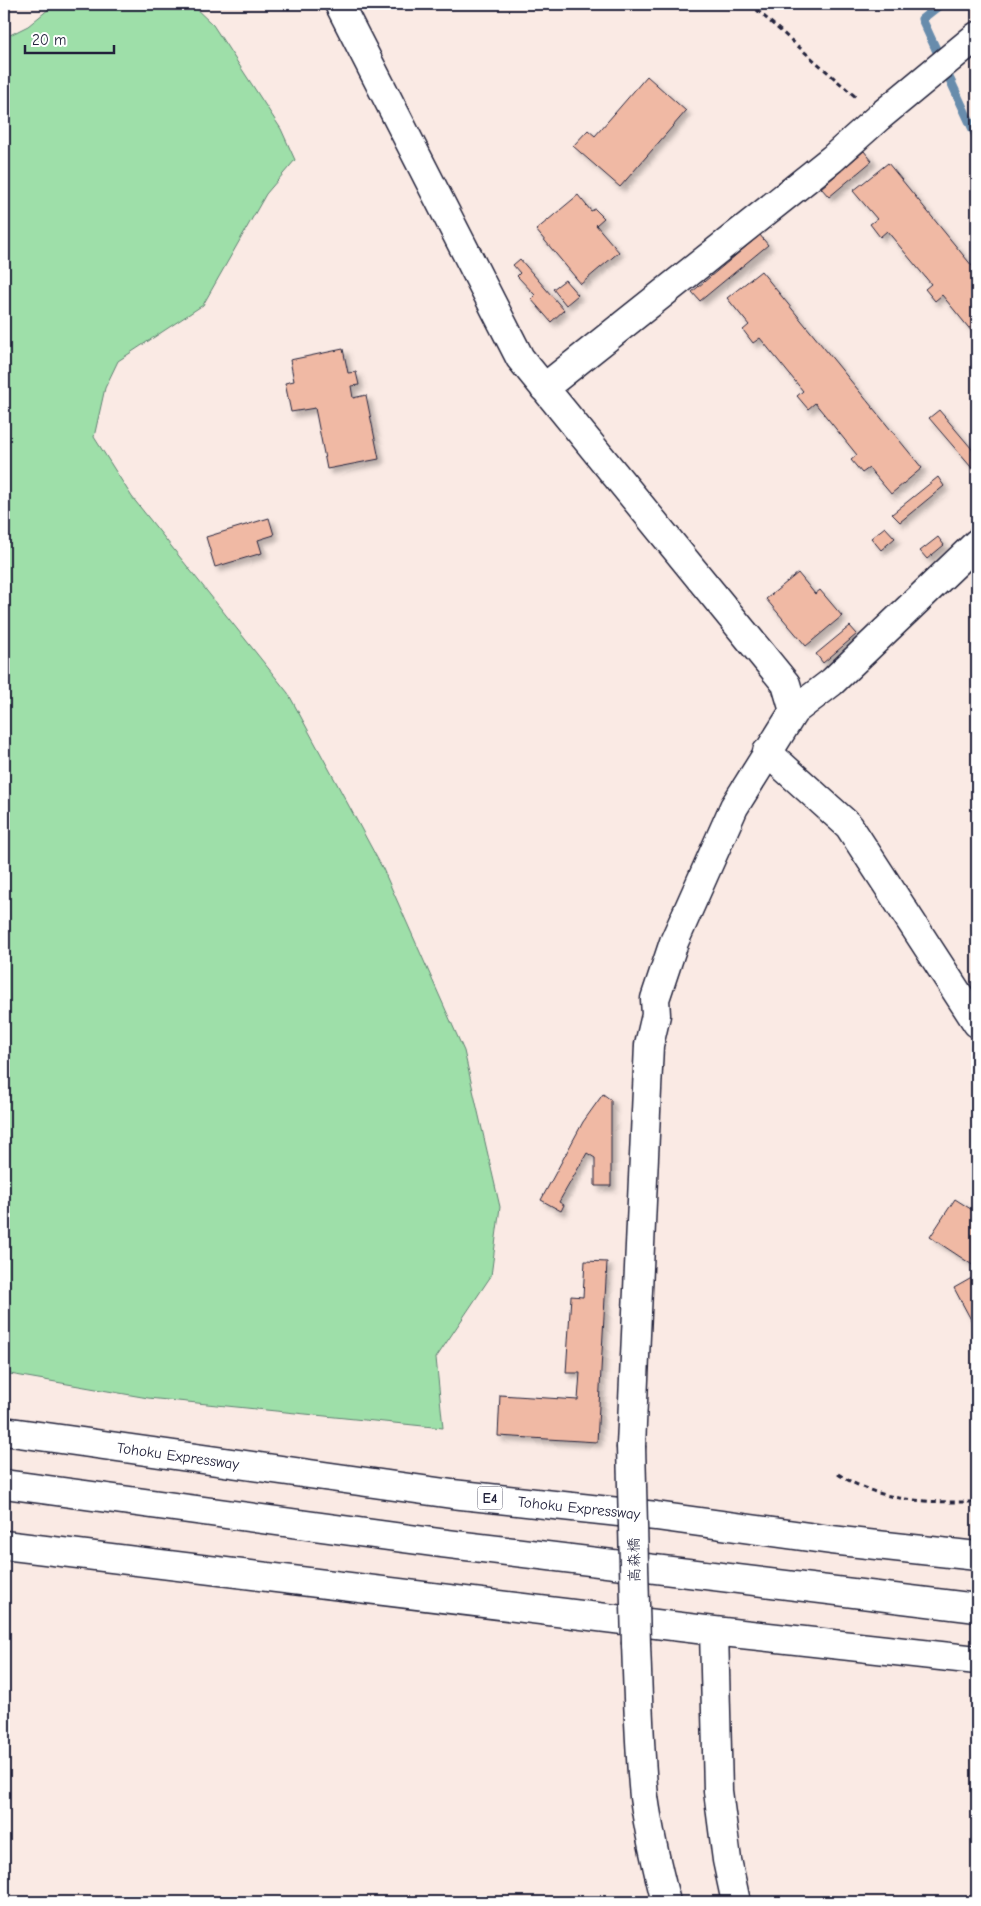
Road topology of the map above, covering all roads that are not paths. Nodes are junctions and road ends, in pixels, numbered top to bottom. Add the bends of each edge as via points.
1 (339, 4) edge
2 (968, 44) edge
3 (544, 388) junction
4 (977, 543) edge
5 (794, 710) junction
6 (766, 752) junction
7 (977, 1023) edge
8 (4, 1431) edge
9 (4, 1484) edge
10 (4, 1545) edge
11 (977, 1556) edge
12 (977, 1608) edge
13 (714, 1630) junction
14 (977, 1660) edge
15 (666, 1902) edge
16 (736, 1902) edge

1 - 3 main road via 508,337
2 - 3 main road via 832,159
3 - 5 main road via 786,684
4 - 5 main road, 高森橋 via 832,682
5 - 6 main road, 高森橋
6 - 7 main road via 848,826
6 - 15 main road, 高森橋, bridge via 734,807 674,942 655,999 656,1015 649,1045 631,1446 640,1751 651,1841
8 - 11 main road, Tohoku Expressway / E4 via 452,1494
9 - 12 main road via 440,1543
10 - 13 main road
13 - 14 main road
13 - 16 main road via 718,1791

